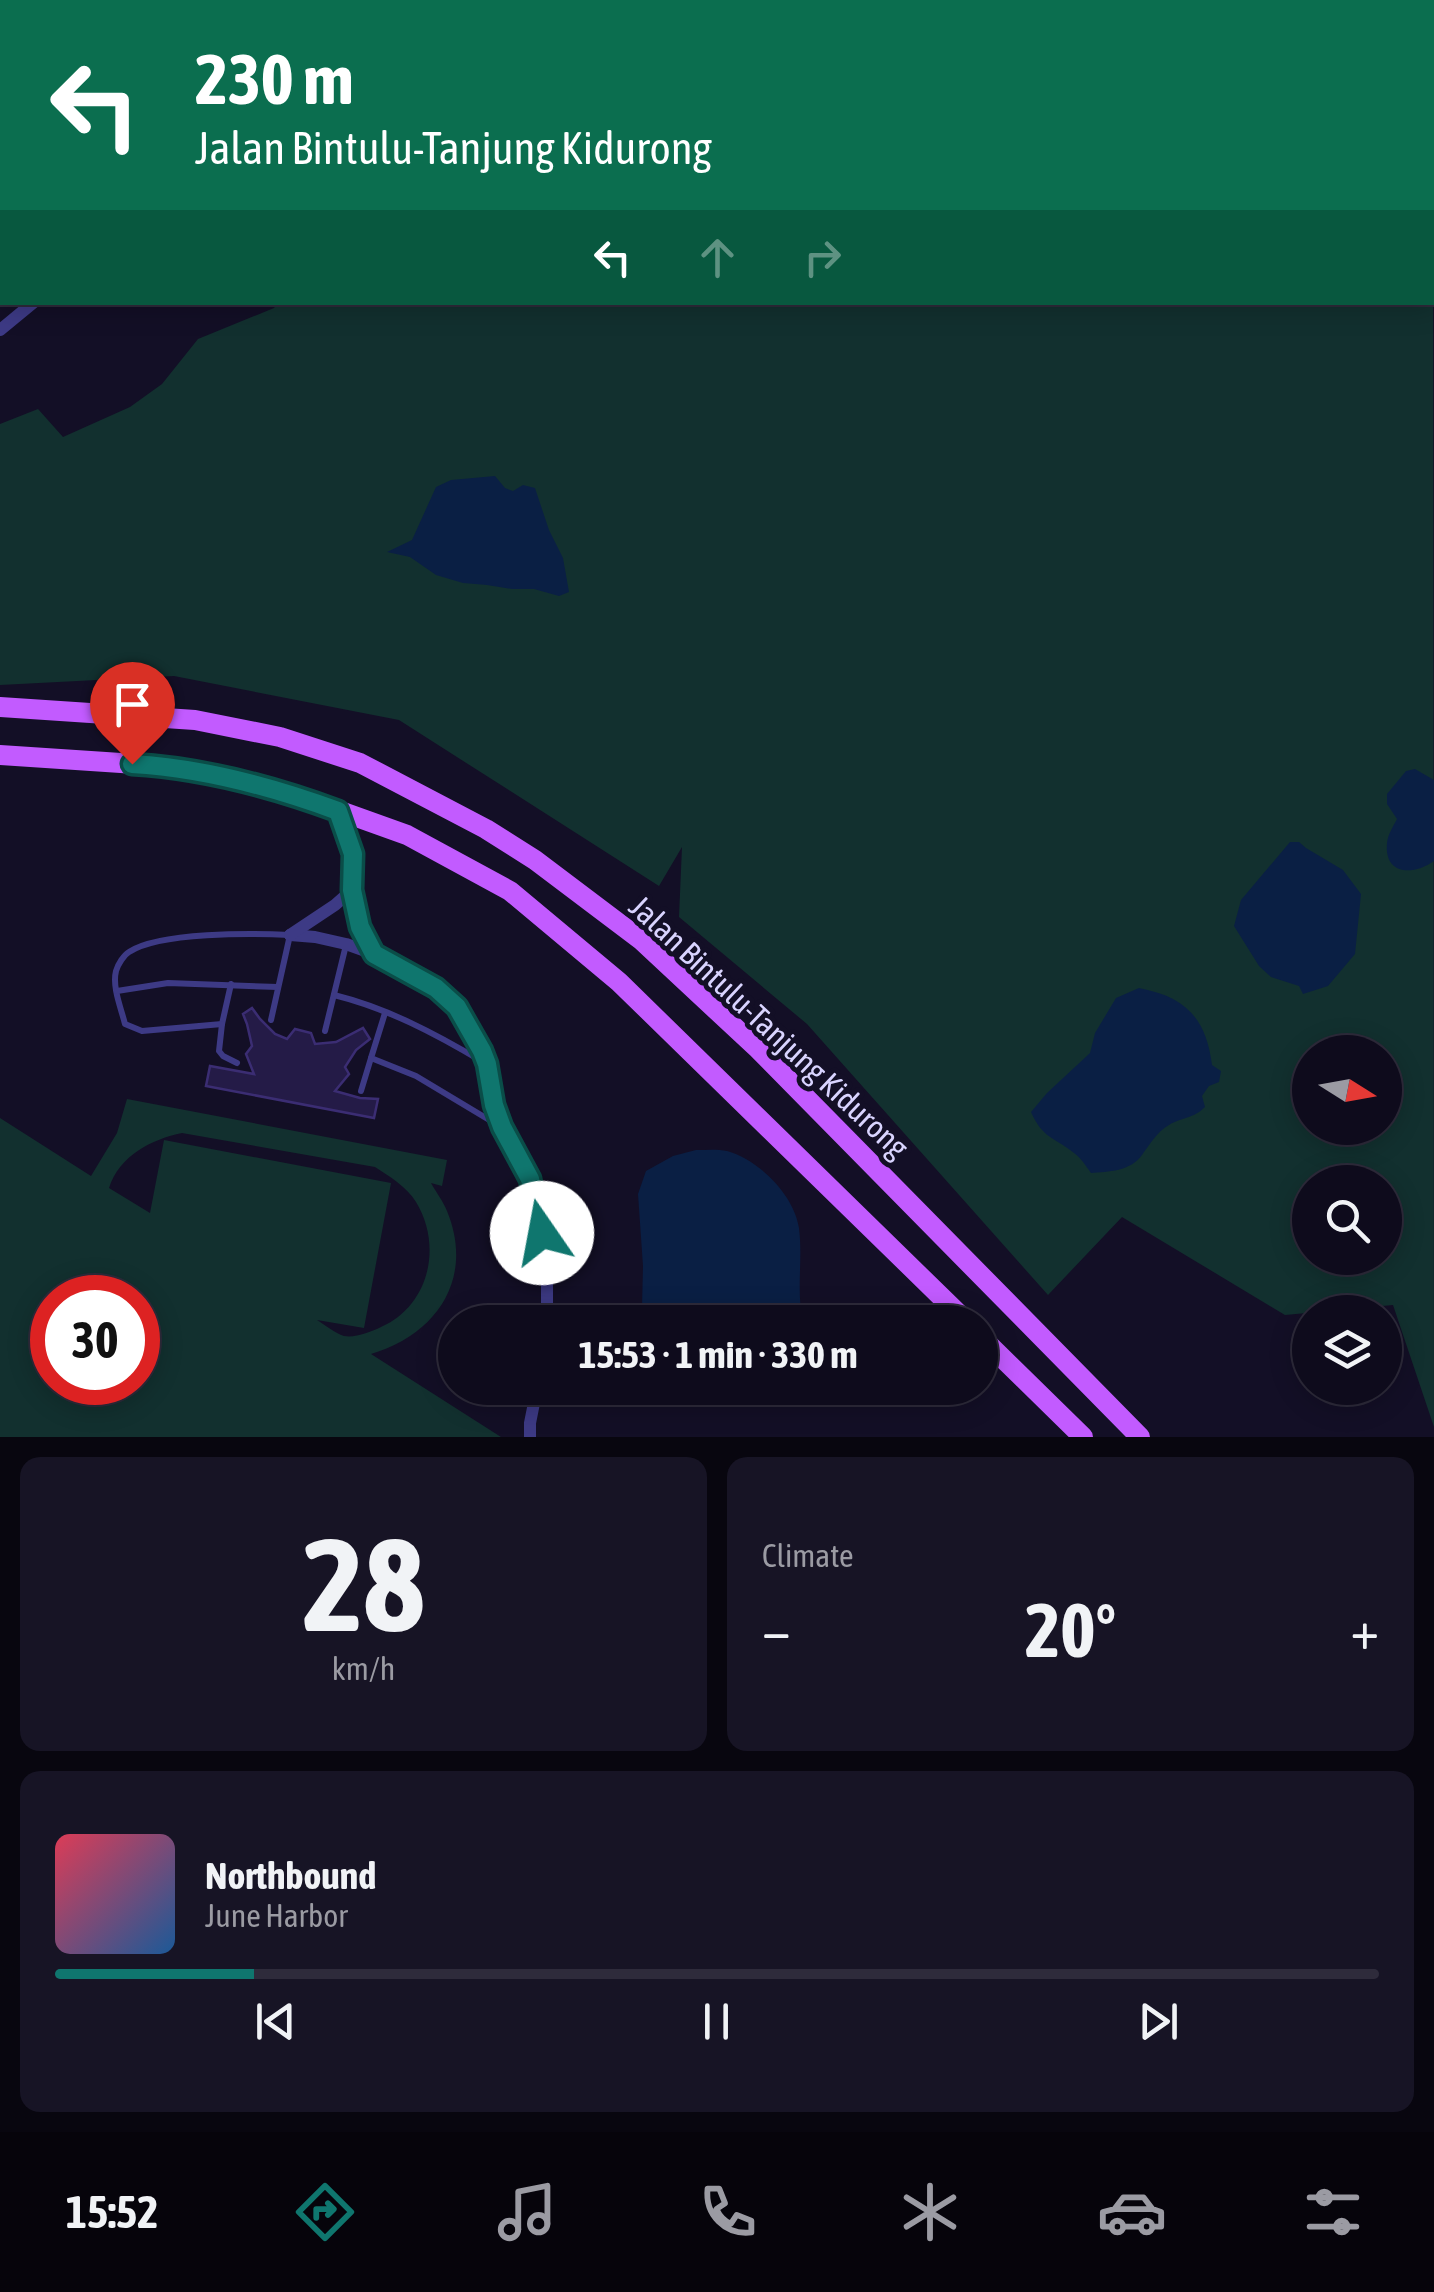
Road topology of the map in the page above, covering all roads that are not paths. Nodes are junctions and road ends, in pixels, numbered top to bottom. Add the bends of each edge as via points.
1 (0, 254) edge
2 (0, 284) edge
3 (30, 305) edge
4 (0, 330) edge
5 (0, 708) edge
6 (0, 756) edge
7 (338, 811) junction
8 (352, 890) junction
9 (290, 935) junction
10 (346, 944) junction
11 (374, 954) junction
12 (231, 984) junction
13 (278, 987) junction
14 (117, 991) junction
15 (334, 995) junction
16 (385, 1012) junction
17 (271, 1020) dead end
18 (222, 1024) junction
19 (325, 1031) dead end
20 (371, 1058) junction
21 (237, 1063) dead end
22 (487, 1064) junction
23 (361, 1091) dead end
24 (502, 1127) junction
25 (547, 1305) edge
26 (950, 1305) edge
27 (998, 1353) edge
28 (534, 1405) edge
29 (530, 1437) edge
30 (1084, 1437) edge
31 (1140, 1437) edge

1 - 2 lane
3 - 4 street
5 - 31 main road, Jalan Bintulu-Tanjung Kidurong via 196,720 280,737 360,763 535,860 640,940 732,1025
6 - 7 main road via 166,766 286,792
7 - 8 street via 353,854
7 - 26 main road via 408,835 510,891 619,982
8 - 9 street
8 - 11 street
9 - 10 street
9 - 13 lane
9 - 14 lane via 195,936 144,945 125,953
10 - 11 street
10 - 15 lane
11 - 22 street via 457,1007
12 - 13 lane
12 - 14 lane
12 - 18 lane
13 - 17 lane
14 - 18 lane via 125,1024 134,1029
15 - 16 lane
15 - 19 lane
16 - 20 lane
16 - 22 lane
18 - 21 lane via 219,1052
20 - 23 lane
20 - 24 lane via 416,1076
22 - 24 street
24 - 25 street via 530,1179 547,1260
27 - 30 main road
28 - 29 street

